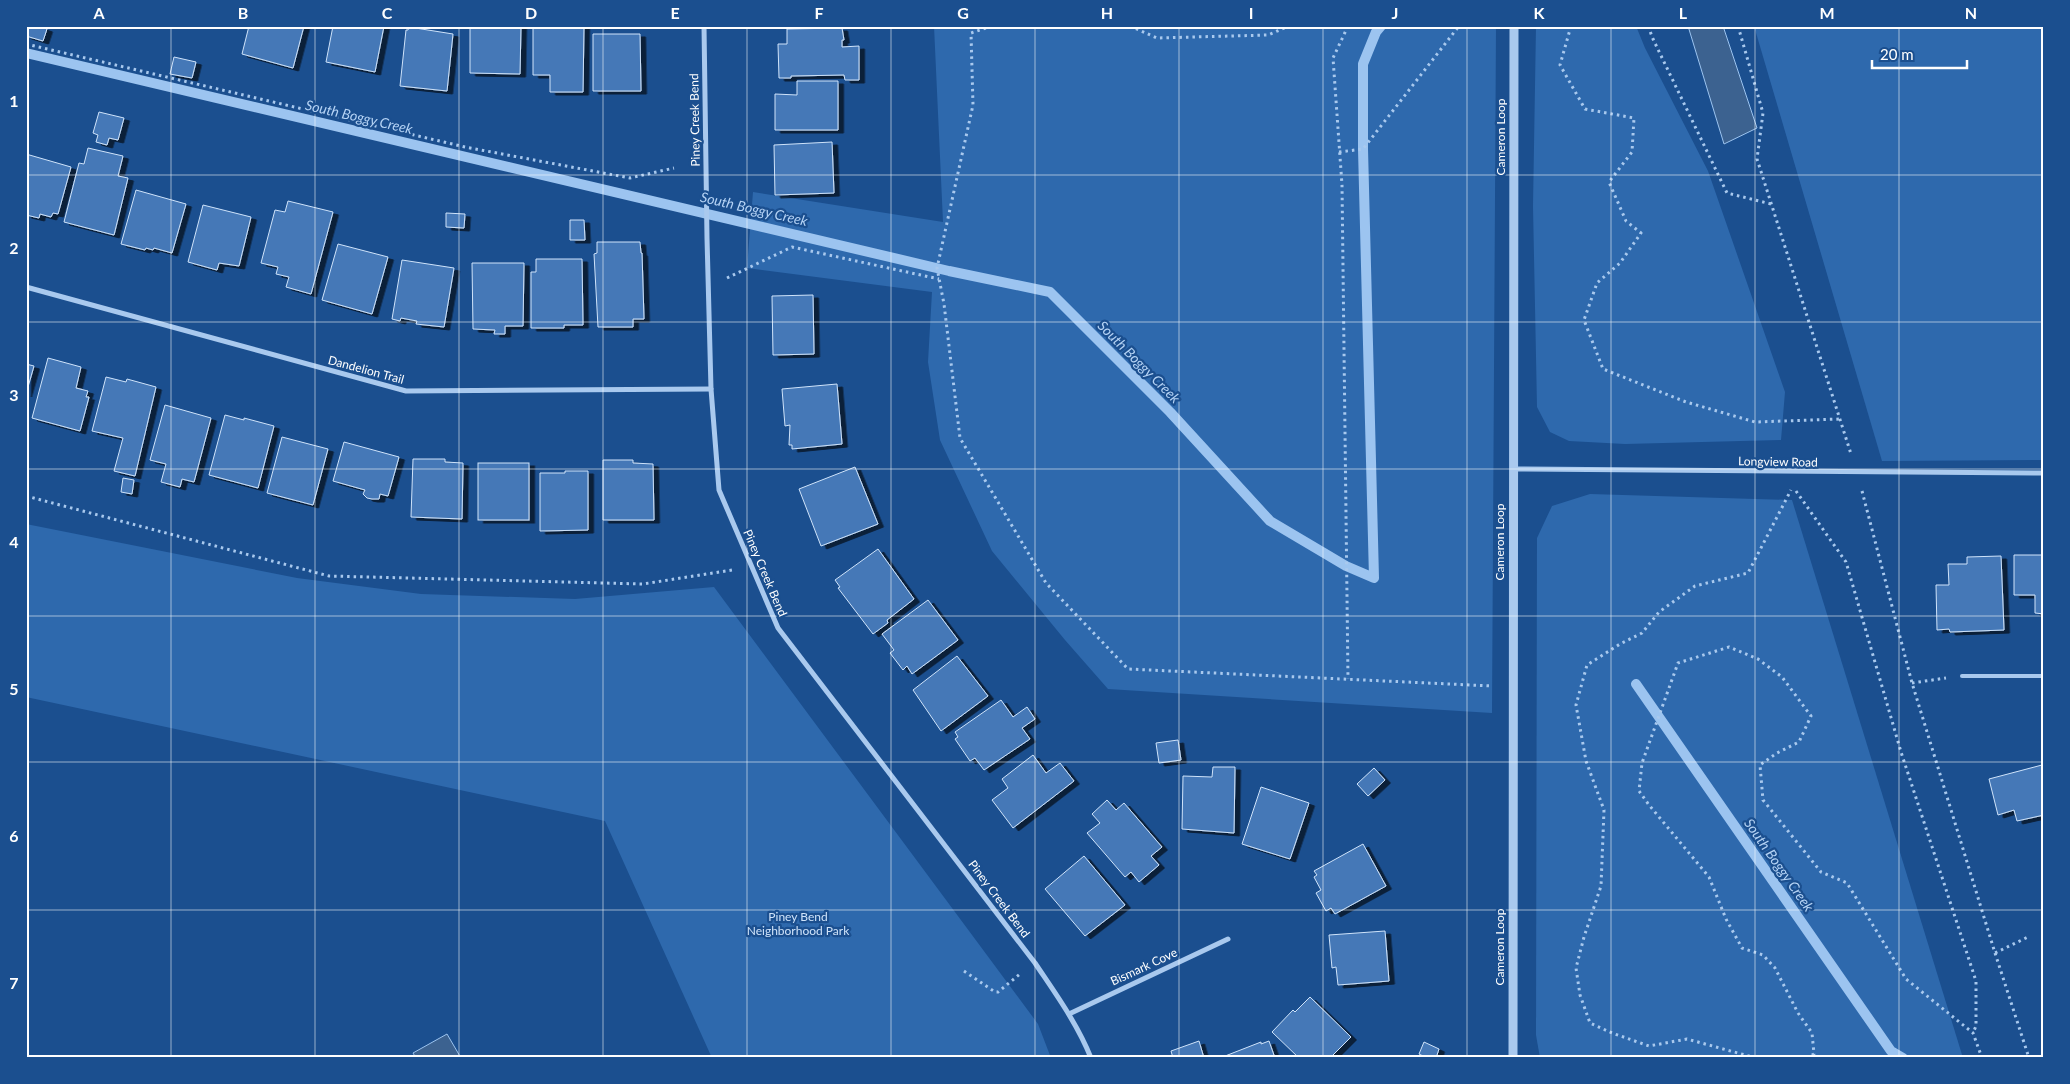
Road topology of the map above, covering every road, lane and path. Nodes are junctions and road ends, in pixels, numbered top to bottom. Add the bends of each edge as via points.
1 (704, 26) edge
2 (992, 26) edge
3 (1130, 26) edge
4 (1290, 26) edge
5 (1348, 26) edge
6 (1459, 26) edge
7 (1514, 26) edge
8 (1572, 26) edge
9 (1648, 26) edge
10 (1738, 26) edge
11 (26, 44) edge
12 (1339, 152) junction
13 (674, 168) dead end
14 (1772, 204) junction
15 (939, 279) junction
16 (26, 287) edge
17 (708, 287) junction
18 (711, 388) junction
19 (1840, 419) junction
20 (1513, 469) junction
21 (1857, 472) junction
22 (2044, 474) edge
23 (26, 496) edge
24 (752, 567) junction
25 (1962, 676) joint
26 (2044, 676) edge
27 (1348, 679) junction
28 (1912, 683) junction
29 (1513, 687) junction
30 (2030, 936) dead end
31 (1228, 939) dead end
32 (1995, 953) junction
33 (1035, 963) junction
34 (964, 971) dead end
35 (1069, 1014) junction
36 (1973, 1033) junction
37 (1091, 1058) edge
38 (1513, 1058) edge
39 (1756, 1058) edge
40 (1806, 1058) edge
41 (1982, 1058) edge
42 (2029, 1058) edge

1 - 17 street, Piney Creek Bend
2 - 15 path via 971,33 973,105 941,248
3 - 4 path via 1157,38 1268,35
5 - 12 path via 1333,58
6 - 12 path via 1364,149
7 - 20 street, Cameron Loop
8 - 19 path via 1560,66 1585,109 1634,118 1632,152 1609,182 1626,221 1641,233 1620,264 1597,283 1584,320 1602,369 1686,402 1755,422
9 - 14 path via 1727,193
10 - 14 path via 1763,113 1757,159
11 - 13 path via 465,148 630,178
12 - 27 path
14 - 19 path
15 - 17 path via 792,247
15 - 27 path via 960,438 1046,583 1128,669
16 - 18 street, Dandelion Trail via 406,391
17 - 18 street, Piney Creek Bend
18 - 24 street, Piney Creek Bend via 719,490
19 - 21 path
20 - 21 street, Longview Road
20 - 29 street, Cameron Loop
21 - 22 street, Longview Road
21 - 28 path
23 - 24 path via 328,576 644,584
24 - 33 street, Piney Creek Bend via 778,628
25 - 26 lane
25 - 28 path
27 - 29 path
28 - 32 path
29 - 38 street, Cameron Loop
30 - 32 path
31 - 35 street, Bismark Cove
32 - 42 path
33 - 34 path via 998,992
33 - 35 street, Piney Creek Bend
35 - 37 street, Piney Creek Bend
36 - 39 path via 1976,1026 1976,981 1901,752 1846,562 1793,486 1748,573 1695,586 1659,612 1642,633 1588,664 1576,705 1586,761 1604,810 1601,886 1576,968 1580,995 1590,1023 1649,1046 1688,1039
36 - 40 path via 1906,979 1847,883 1822,872 1763,800 1760,765 1799,742 1811,716 1782,677 1758,659 1729,648 1678,662 1642,763 1640,791 1709,877 1742,948 1763,956 1775,968 1812,1033 1814,1054
36 - 41 path

